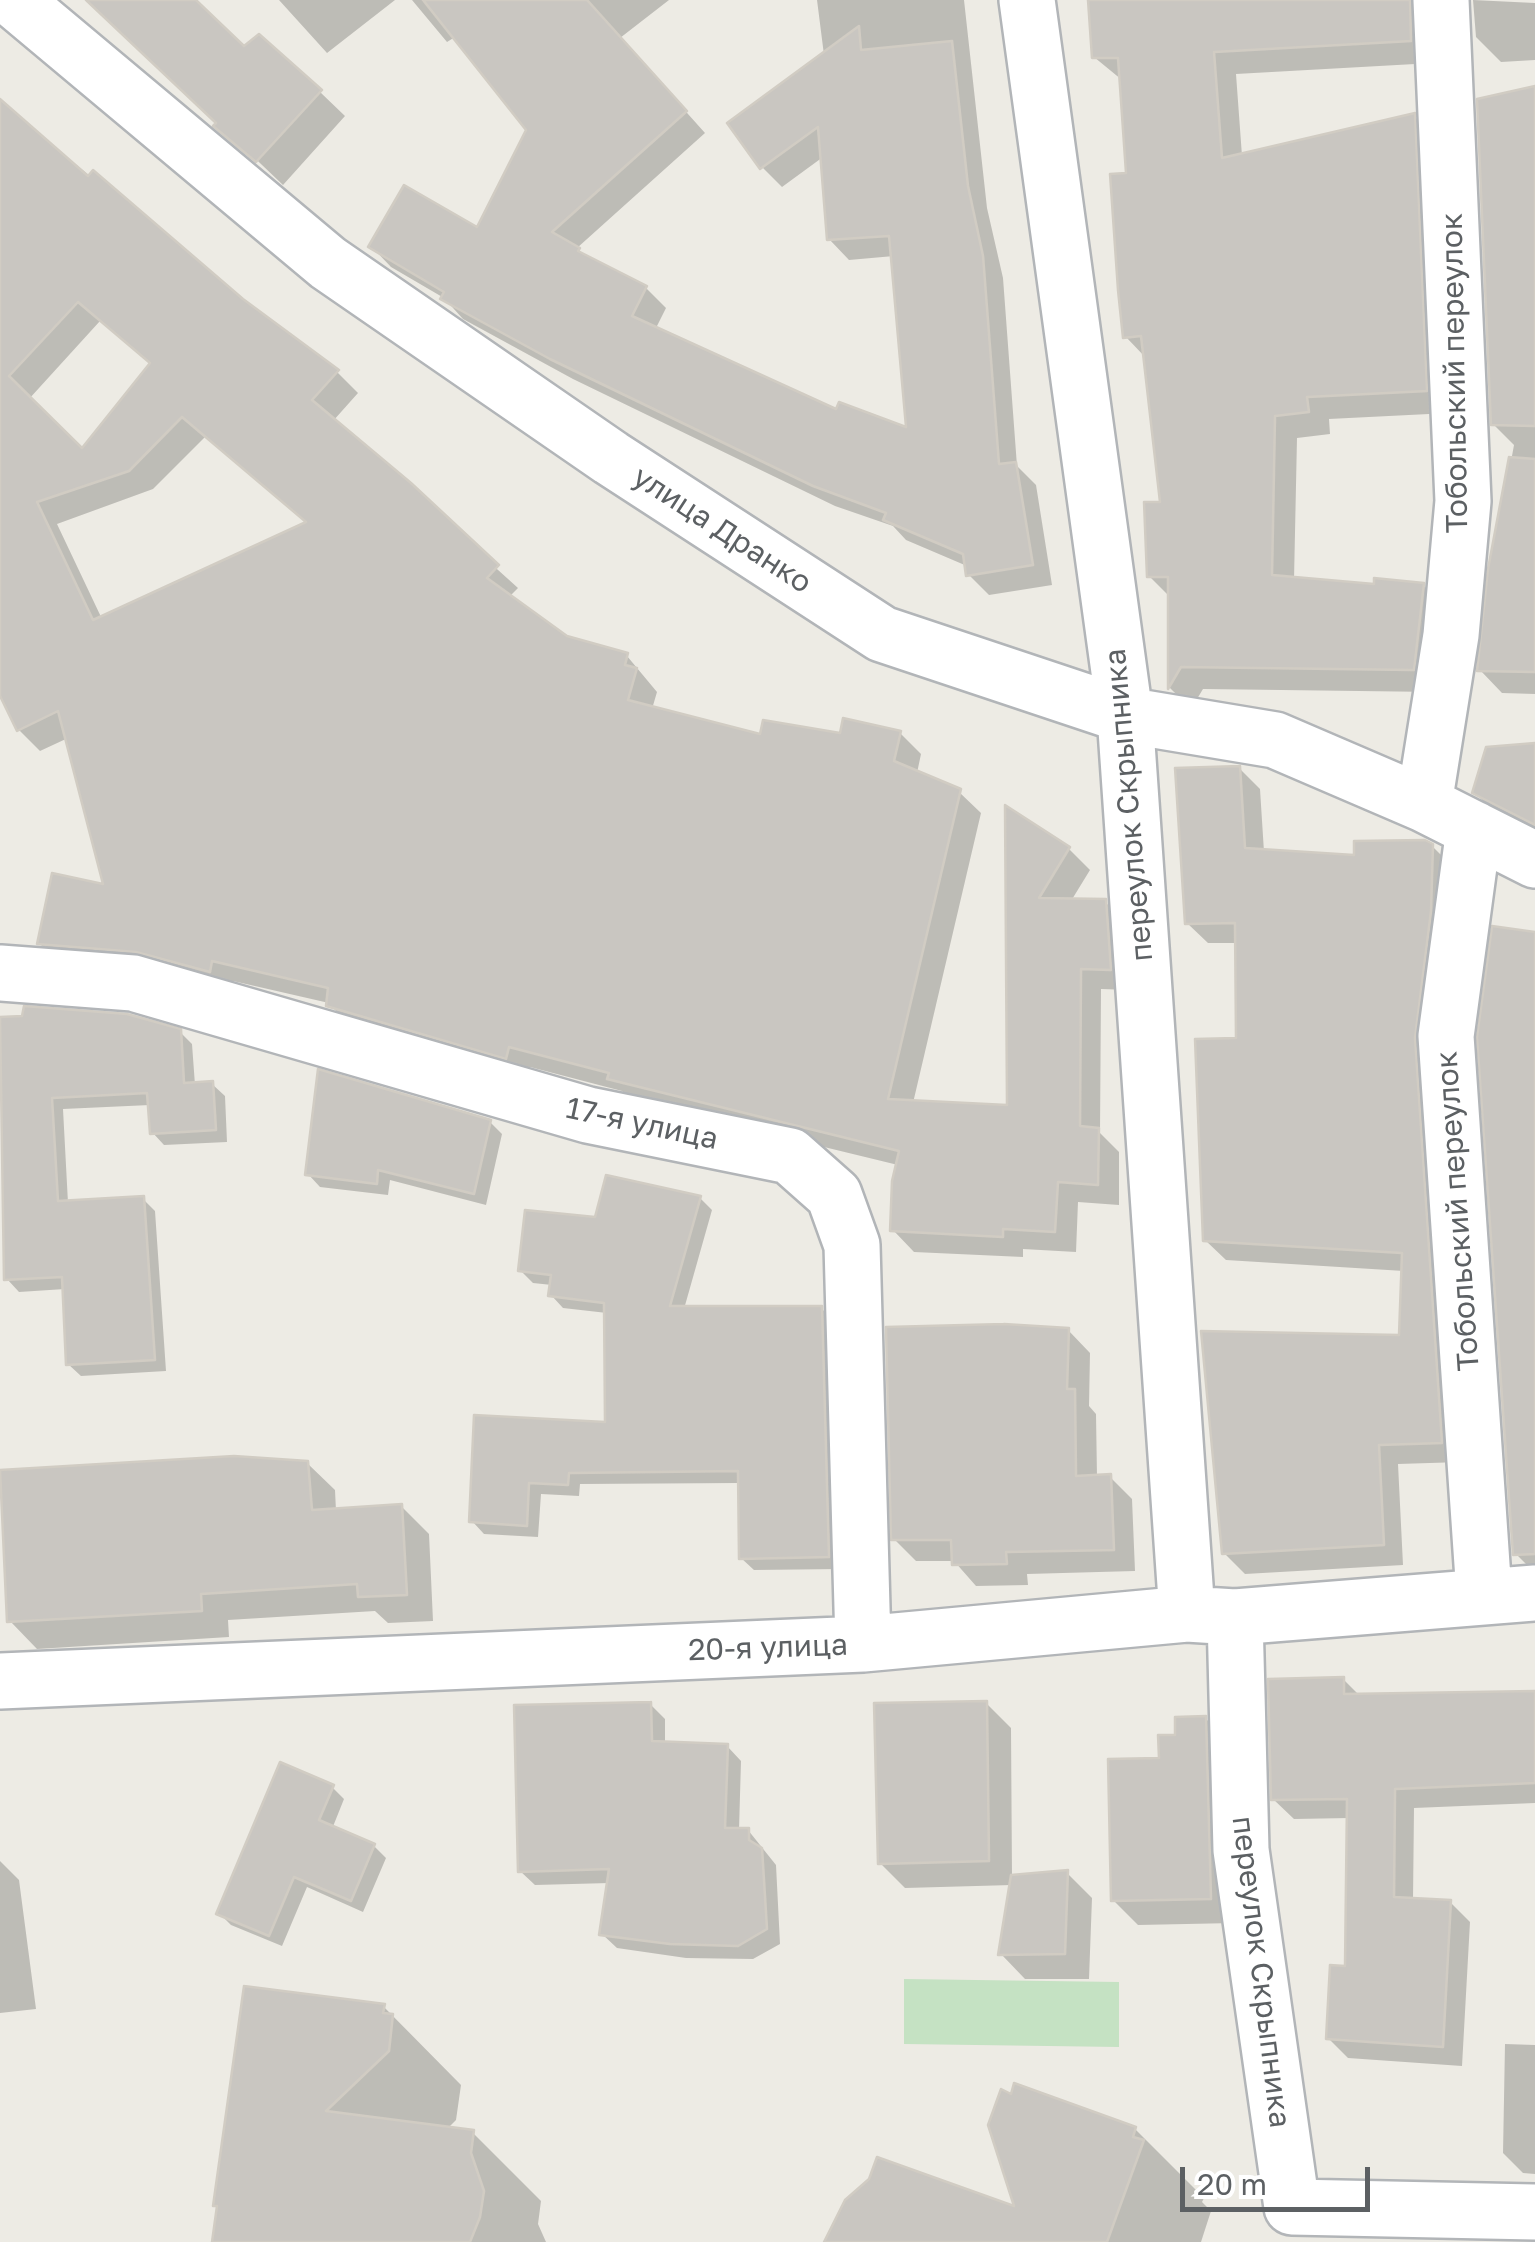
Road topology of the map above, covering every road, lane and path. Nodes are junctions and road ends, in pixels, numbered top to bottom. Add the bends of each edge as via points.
1 (14, 0) edge
2 (1028, 0) edge
3 (1441, 0) edge
4 (1125, 714) junction
5 (1424, 804) junction
6 (1474, 829) junction
7 (1535, 860) edge
8 (0, 973) edge
9 (1510, 1594) edge
10 (1211, 1616) junction
11 (863, 1644) junction
12 (0, 1681) edge
13 (1535, 2212) edge

1 - 4 street, улица Дранко via 328,264 866,624
2 - 4 street, переулок Скрыпника
3 - 5 street, Тобольский переулок via 1463,501 1451,636
4 - 5 street, улица Дранко via 1276,740
4 - 10 street, переулок Скрыпника
5 - 6 street, улица Дранко
6 - 7 street, улица Дранко
6 - 9 street, Тобольский переулок via 1446,1036
8 - 11 street, 17-я улица via 133,983 588,1115 790,1156 834,1194 852,1245
9 - 10 street, 20-я улица
10 - 11 street, 20-я улица
10 - 13 street, переулок Скрыпника via 1292,2208
11 - 12 street, 20-я улица

